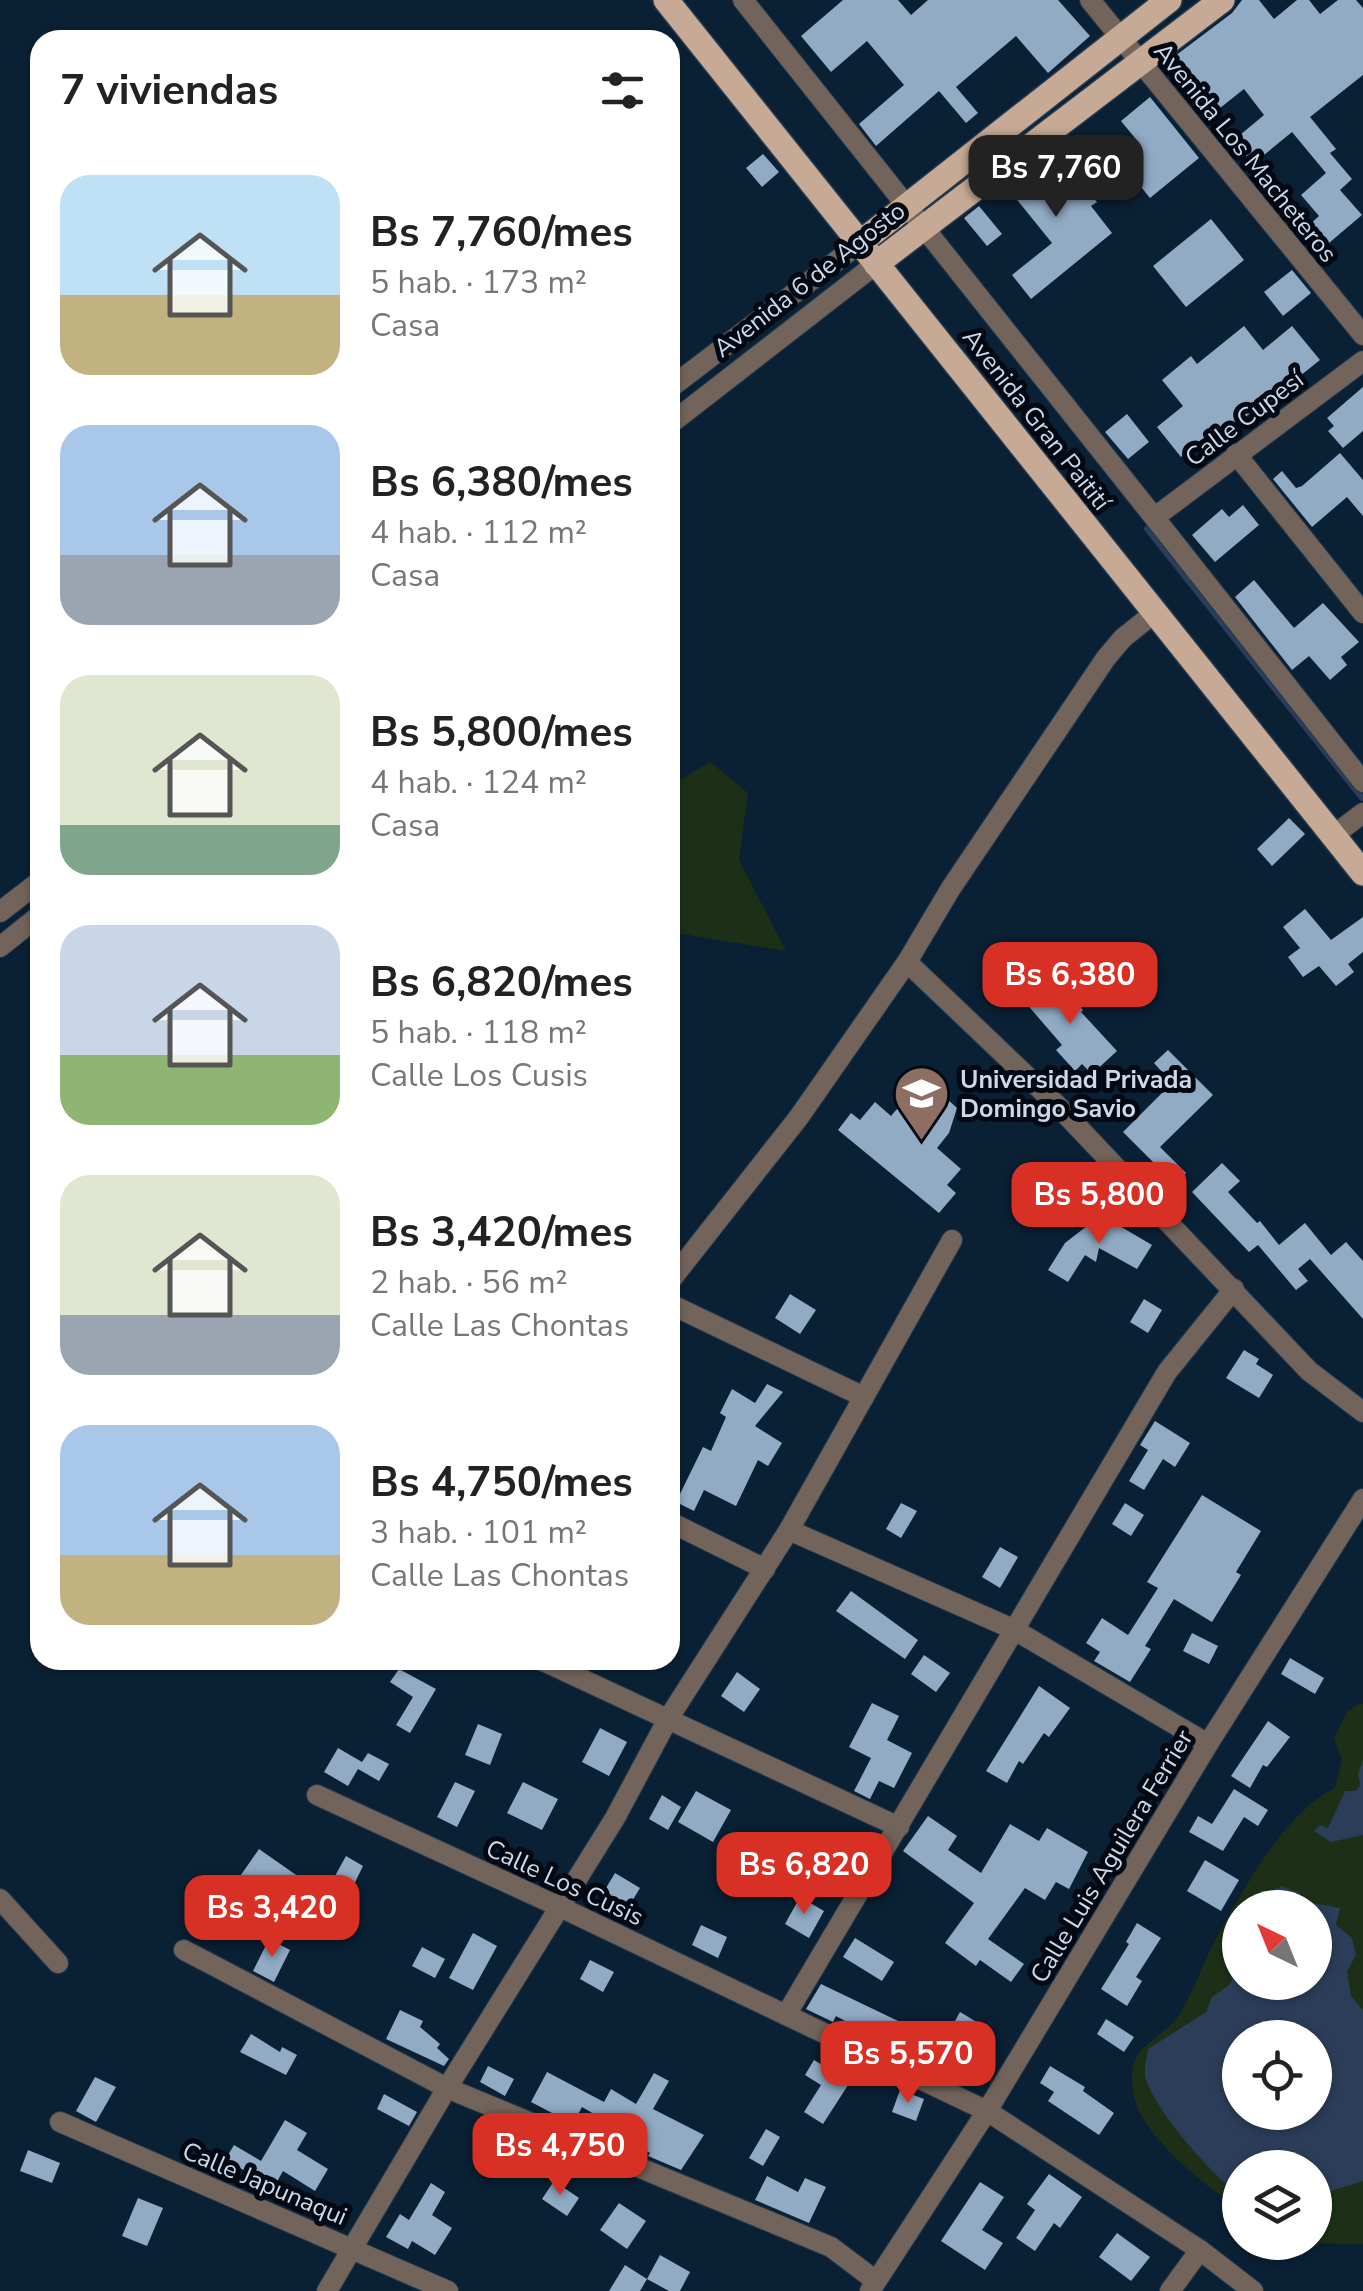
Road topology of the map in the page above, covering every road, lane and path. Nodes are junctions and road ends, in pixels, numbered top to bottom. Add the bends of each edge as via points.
1 (666, 0) edge
2 (743, 0) edge
3 (1090, 0) edge
4 (1169, 0) edge
5 (1222, 0) edge
6 (1122, 38) junction
7 (1142, 64) junction
8 (906, 206) junction
9 (922, 230) junction
10 (860, 243) junction
11 (876, 264) junction
12 (1363, 335) edge
13 (1363, 361) edge
14 (680, 380) edge
15 (680, 415) edge
16 (1236, 454) junction
17 (1155, 516) junction
18 (1154, 614) junction
19 (1363, 614) edge
20 (1363, 782) edge
21 (1363, 813) edge
22 (1334, 836) junction
23 (1363, 873) edge
24 (30, 889) edge
25 (5, 908) edge
26 (30, 918) edge
27 (30, 923) edge
28 (0, 946) edge
29 (907, 962) junction
30 (952, 1240) dead end
31 (680, 1267) edge
32 (1234, 1289) junction
33 (680, 1309) edge
34 (864, 1398) junction
35 (1363, 1412) edge
36 (1363, 1498) edge
37 (680, 1527) edge
38 (789, 1530) junction
39 (765, 1569) junction
40 (1013, 1629) junction
41 (563, 1670) edge
42 (668, 1719) junction
43 (1208, 1744) junction
44 (317, 1795) dead end
45 (899, 1826) junction
46 (0, 1899) edge
47 (560, 1906) junction
48 (184, 1950) dead end
49 (58, 1963) dead end
50 (786, 2015) junction
51 (447, 2088) junction
52 (986, 2111) junction
53 (60, 2122) dead end
54 (354, 2248) junction
55 (1200, 2250) junction
56 (873, 2286) edge
57 (327, 2291) edge
58 (448, 2291) edge
59 (1170, 2291) edge
60 (1253, 2291) edge

1 - 10 main road, Avenida Gran Paitití
2 - 8 street
3 - 6 street, Avenida Los Macheteros
4 - 6 main road, Avenida 6 de Agosto
5 - 7 main road, Avenida 6 de Agosto
6 - 7 street, Avenida Los Macheteros
6 - 8 main road, Avenida 6 de Agosto
7 - 9 main road, Avenida 6 de Agosto
7 - 12 street, Avenida Los Macheteros
8 - 9 street
8 - 10 main road, Avenida 6 de Agosto
9 - 11 main road, Avenida 6 de Agosto
9 - 17 street
10 - 11 main road, Avenida Gran Paitití
10 - 14 street, Avenida 6 de Agosto
11 - 15 street, Avenida 6 de Agosto
11 - 18 main road, Avenida Gran Paitití
13 - 16 street, Calle Cupesí
16 - 17 street, Calle Cupesí
16 - 19 street
17 - 20 street
18 - 22 main road, Avenida Gran Paitití
18 - 29 street via 1106,658
21 - 22 street
22 - 23 main road, Avenida Gran Paitití
24 - 25 street
25 - 26 street
27 - 28 street
29 - 31 street via 799,1117
29 - 32 street
30 - 34 street
32 - 35 street via 1309,1370
32 - 40 street via 1167,1372
33 - 34 street
34 - 38 street
36 - 43 street, Calle Luis Aguilera Ferrier
37 - 39 street
38 - 39 street
38 - 40 street
39 - 42 street
40 - 43 street
40 - 45 street
41 - 42 street
42 - 45 street
42 - 47 street
43 - 52 street, Calle Luis Aguilera Ferrier
44 - 47 street, Calle Los Cusis
45 - 50 street
46 - 49 street
47 - 50 street, Calle Los Cusis
47 - 51 street
48 - 51 street
50 - 52 street, Calle Los Cusis
51 - 54 street
51 - 56 street via 831,2247
52 - 55 street, Calle Los Cusis
52 - 56 street, Calle Luis Aguilera Ferrier
53 - 54 street, Calle Japunaqui
54 - 57 street
54 - 58 street, Calle Japunaqui
55 - 59 street
55 - 60 street, Calle Los Cusis

